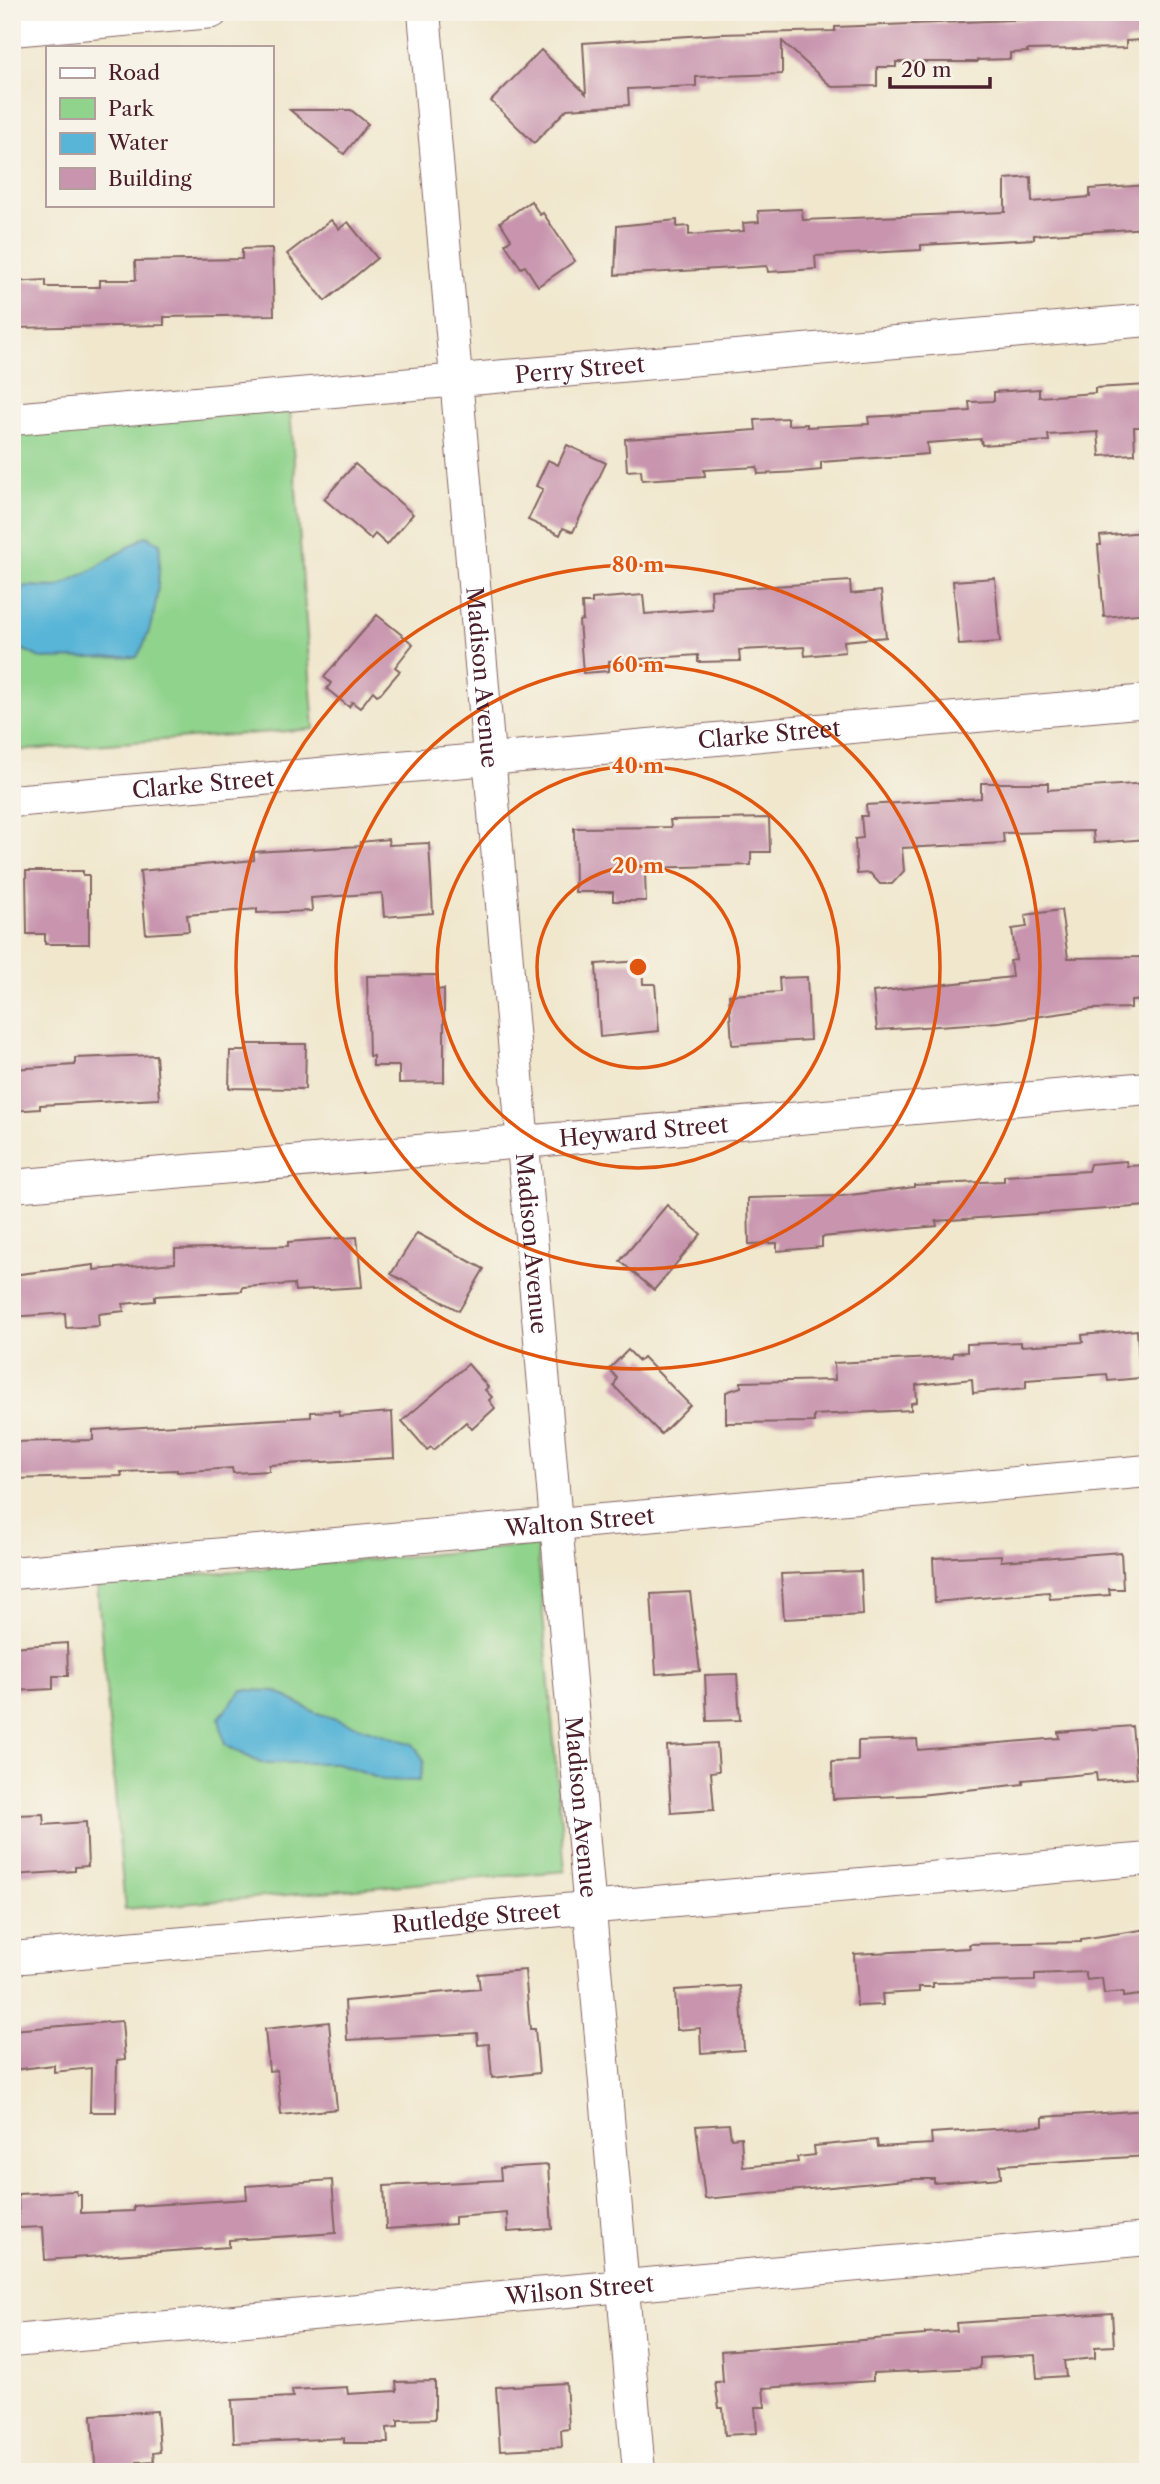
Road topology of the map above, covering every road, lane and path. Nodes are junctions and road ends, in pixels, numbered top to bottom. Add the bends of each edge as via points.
1 (212, 12) edge
2 (424, 12) edge
3 (12, 30) edge
4 (1148, 320) edge
5 (456, 379) junction
6 (12, 419) edge
7 (1148, 701) edge
8 (491, 759) junction
9 (12, 801) edge
10 (1148, 1088) edge
11 (521, 1141) junction
12 (12, 1186) edge
13 (1148, 1471) edge
14 (558, 1524) junction
15 (12, 1573) edge
16 (1148, 1859) edge
17 (589, 1908) junction
18 (12, 1958) edge
19 (1148, 2239) edge
20 (623, 2289) junction
21 (12, 2342) edge
22 (639, 2472) edge

1 - 3 street
2 - 5 street, Madison Avenue
4 - 5 street, Perry Street
5 - 6 street, Perry Street
5 - 8 street, Madison Avenue
7 - 8 street, Clarke Street
8 - 9 street, Clarke Street
8 - 11 street, Madison Avenue
10 - 11 street, Heyward Street
11 - 12 street, Heyward Street
11 - 14 street, Madison Avenue
13 - 14 street, Walton Street
14 - 15 street, Walton Street
14 - 17 street, Madison Avenue
16 - 17 street, Rutledge Street
17 - 18 street, Rutledge Street
17 - 20 street, Madison Avenue
19 - 20 street, Wilson Street
20 - 21 street, Wilson Street
20 - 22 street, Madison Avenue

